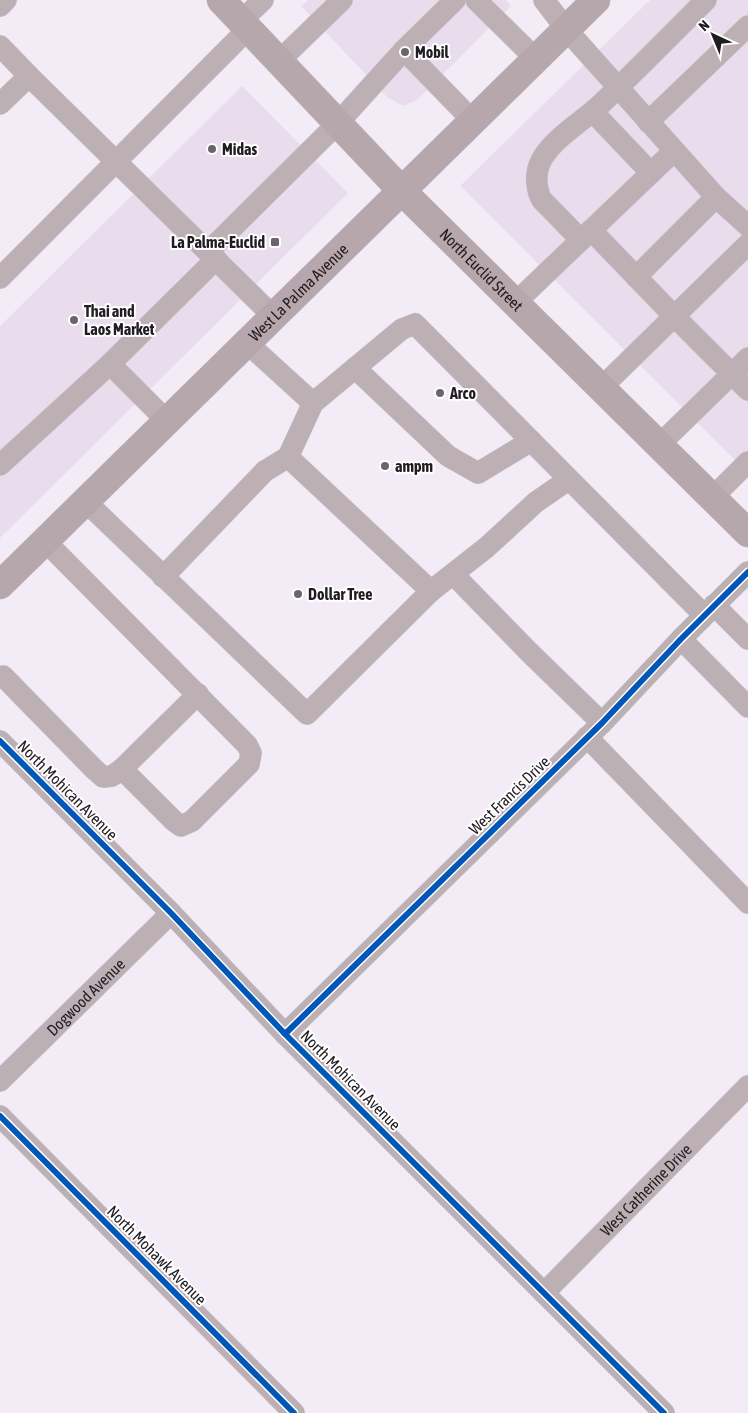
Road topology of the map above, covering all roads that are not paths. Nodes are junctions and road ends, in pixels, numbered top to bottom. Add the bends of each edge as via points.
1 (6, 0) edge
2 (221, 0) edge
3 (263, 0) edge
4 (342, 0) edge
5 (455, 0) edge
6 (476, 0) edge
7 (544, 0) edge
8 (596, 0) edge
9 (706, 0) edge
10 (0, 6) edge
11 (245, 25) junction
12 (748, 26) edge
13 (566, 29) junction
14 (0, 46) edge
15 (404, 50) junction
16 (536, 59) junction
17 (279, 61) junction
18 (29, 76) junction
19 (618, 88) junction
20 (0, 104) edge
21 (593, 112) junction
22 (473, 121) junction
23 (648, 122) junction
24 (338, 123) junction
25 (674, 151) junction
26 (117, 161) junction
27 (651, 173) junction
28 (402, 191) junction
29 (716, 198) junction
30 (748, 226) edge
31 (586, 235) junction
32 (748, 244) edge
33 (212, 255) junction
34 (636, 277) junction
35 (0, 278) edge
36 (515, 303) junction
37 (674, 316) junction
38 (274, 317) junction
39 (247, 343) junction
40 (748, 358) edge
41 (110, 364) junction
42 (355, 368) junction
43 (732, 374) junction
44 (601, 388) junction
45 (748, 390) edge
46 (313, 403) junction
47 (167, 421) junction
48 (531, 442) junction
49 (659, 445) junction
50 (288, 457) junction
51 (748, 462) edge
52 (0, 465) edge
53 (568, 480) junction
54 (712, 498) junction
55 (85, 501) junction
56 (748, 533) edge
57 (45, 541) junction
58 (748, 572) edge
59 (4, 573) edge
60 (453, 574) junction
61 (164, 577) junction
62 (431, 591) junction
63 (709, 610) junction
64 (681, 639) junction
65 (748, 639) edge
66 (3, 676) dead end
67 (198, 694) junction
68 (748, 707) edge
69 (602, 723) junction
70 (587, 737) junction
71 (0, 742) edge
72 (122, 769) junction
73 (748, 903) edge
74 (171, 913) junction
75 (285, 1034) junction
76 (0, 1081) edge
77 (748, 1086) edge
78 (0, 1116) edge
79 (544, 1293) junction
80 (294, 1413) edge
81 (664, 1413) edge

1 - 10 street
2 - 11 main road, North Euclid Street
3 - 11 street
4 - 17 street
5 - 15 street
6 - 16 street
7 - 13 street
8 - 13 main road, West La Palma Avenue
9 - 19 street
11 - 17 main road, North Euclid Street
11 - 26 street
12 - 23 street
13 - 16 main road, West La Palma Avenue
13 - 19 street
14 - 18 street
15 - 22 street
15 - 24 street
16 - 22 main road, West La Palma Avenue
17 - 24 main road, North Euclid Street
18 - 20 street
18 - 26 street
19 - 21 street
19 - 23 street
21 - 27 street
21 - 31 street via 544,156 537,178 542,200
22 - 28 main road, West La Palma Avenue
23 - 25 street
24 - 28 main road, North Euclid Street
24 - 33 street
25 - 27 street
25 - 29 street
26 - 33 street
26 - 35 street
27 - 31 street
28 - 36 main road, North Euclid Street
28 - 38 main road, West La Palma Avenue
29 - 30 street
29 - 34 street
31 - 34 street
31 - 36 street
32 - 37 street
33 - 38 street
33 - 41 street
34 - 37 street
36 - 44 main road, North Euclid Street
37 - 43 street
37 - 44 street
38 - 39 main road, West La Palma Avenue
39 - 46 street
39 - 47 main road, West La Palma Avenue
40 - 43 street
41 - 47 street
41 - 52 street
42 - 46 street
42 - 48 street via 448,456 478,474
42 - 48 street via 402,329 415,324
43 - 45 street
43 - 49 street
44 - 49 main road, North Euclid Street
46 - 50 street
47 - 55 main road, West La Palma Avenue
48 - 53 street
49 - 54 main road, North Euclid Street
50 - 61 street via 265,471
50 - 62 street
51 - 54 street
53 - 60 street via 536,502
53 - 63 street
54 - 56 main road, North Euclid Street
55 - 57 main road, West La Palma Avenue
55 - 61 street
57 - 59 main road, West La Palma Avenue
57 - 67 street
58 - 63 street, West Francis Drive
60 - 62 street
60 - 69 street
61 - 62 street via 307,714
63 - 64 street, West Francis Drive
63 - 65 street
64 - 68 street
64 - 69 street, West Francis Drive
66 - 72 street via 103,777 112,776
67 - 72 street
67 - 72 street via 251,753 249,764 192,822 181,826 174,821
69 - 70 street, West Francis Drive
70 - 73 street
70 - 75 street, West Francis Drive
71 - 74 street, North Mohican Avenue
74 - 75 street, North Mohican Avenue
74 - 76 street, Dogwood Avenue
75 - 79 street, North Mohican Avenue
77 - 79 street, West Catherine Drive
78 - 80 street, North Mohawk Avenue
79 - 81 street, North Mohican Avenue

